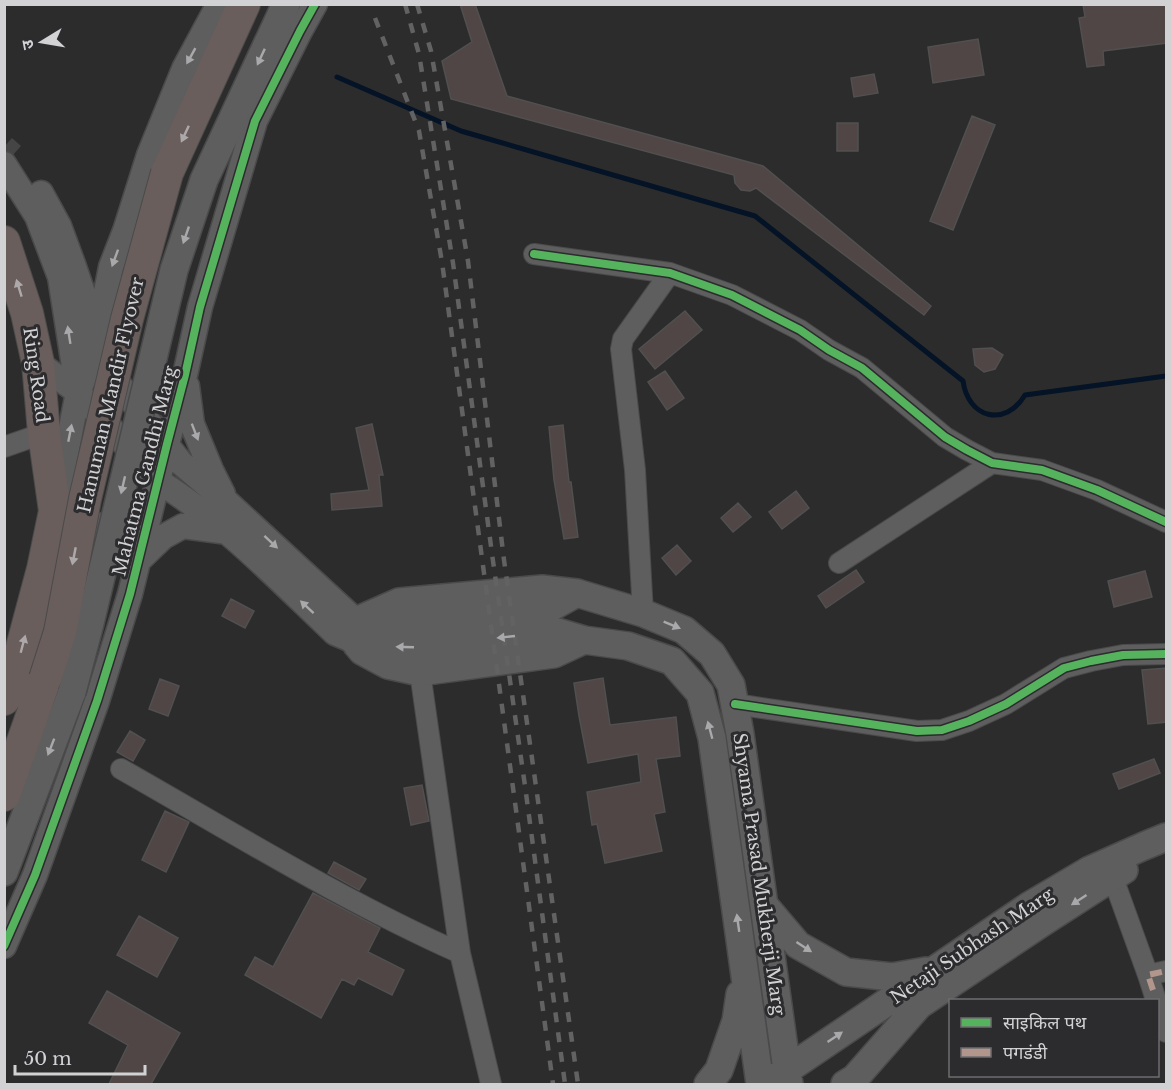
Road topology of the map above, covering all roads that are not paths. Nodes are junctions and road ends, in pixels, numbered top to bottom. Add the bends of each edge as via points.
1 (219, 4) edge
2 (286, 4) edge
3 (315, 4) edge
4 (244, 5) edge
5 (9, 159) edge
6 (4, 242) edge
7 (534, 254) dead end
8 (670, 273) junction
9 (93, 358) junction
10 (38, 363) junction
11 (185, 375) junction
12 (78, 392) junction
13 (44, 433) junction
14 (167, 444) junction
15 (4, 447) edge
16 (992, 463) junction
17 (158, 481) junction
18 (228, 502) junction
19 (55, 511) junction
20 (1167, 522) edge
21 (228, 532) junction
22 (138, 561) junction
23 (839, 563) dead end
24 (643, 613) junction
25 (355, 631) junction
26 (584, 640) junction
27 (1167, 654) edge
28 (420, 672) junction
29 (4, 699) edge
30 (735, 704) junction
31 (121, 769) dead end
32 (4, 795) edge
33 (1167, 837) edge
34 (1167, 852) edge
35 (4, 872) edge
36 (1113, 878) junction
37 (764, 905) junction
38 (4, 946) edge
39 (460, 953) junction
40 (744, 966) junction
41 (935, 969) junction
42 (1157, 973) edge
43 (1157, 999) edge
44 (919, 1005) junction
45 (1159, 1008) edge
46 (1167, 1032) edge
47 (781, 1080) edge
48 (491, 1084) edge
49 (708, 1084) edge
50 (760, 1084) edge
51 (845, 1084) edge
52 (869, 1084) edge

1 -> 9 street via 184,69 148,155 111,267
2 -> 35 main road, Hanuman Mandir Flyover, bridge via 204,180 174,270 72,692
3 - 11 street, Mahatma Gandhi Marg via 255,121 200,307
4 -> 32 highway, Hanuman Mandir Flyover, bridge via 166,173 87,488 60,632
5 - 9 street via 37,186 59,226 85,299
12 -> 5 street via 60,277 37,216
10 -> 6 highway, Ring Road
7 - 8 street
8 - 16 street via 732,295 800,330 862,368 945,437
8 - 24 street via 623,339 621,349 635,470
9 - 12 street
9 - 14 street, Shyama Prasad Mukherji Marg
10 - 12 street, Shyama Prasad Mukherji Marg
10 - 13 highway, Ring Road
11 - 14 street, Mahatma Gandhi Marg
11 -> 18 street via 192,424
12 - 17 street, Shyama Prasad Mukherji Marg
19 -> 12 street
13 - 15 street
13 - 19 highway, Ring Road
14 - 17 street, Mahatma Gandhi Marg
14 - 18 street, Shyama Prasad Mukherji Marg via 181,464
16 - 20 street via 1042,470
16 - 23 street
17 - 21 street, Shyama Prasad Mukherji Marg
17 - 22 street, Mahatma Gandhi Marg
18 -> 25 street, Shyama Prasad Mukherji Marg
19 - 22 street via 97,525
29 -> 19 highway via 13,681
21 - 22 street via 183,526 163,537
25 -> 21 street, Shyama Prasad Mukherji Marg via 335,633
22 - 38 street, Mahatma Gandhi Marg via 97,701 35,875
24 - 25 main road, Shyama Prasad Mukherji Marg via 577,593 542,589 399,602
24 -> 30 main road, Shyama Prasad Mukherji Marg via 684,630 712,654 731,685
26 -> 25 main road, Shyama Prasad Mukherji Marg via 557,632 393,647
25 - 28 main road, Shyama Prasad Mukherji Marg via 362,651 387,665
26 - 28 main road, Shyama Prasad Mukherji Marg via 554,654
40 -> 26 main road, Shyama Prasad Mukherji Marg via 712,738 700,693 672,661 628,646
27 - 30 street via 1123,655 1064,668 1006,704 942,730 917,731
28 - 39 street
30 - 37 main road, Shyama Prasad Mukherji Marg
31 - 39 street via 407,929
33 - 41 main road, Netaji Subhash Marg via 1090,870
34 - 36 main road, Netaji Subhash Marg
36 - 42 street
36 -> 44 main road, Netaji Subhash Marg
37 -> 41 main road via 798,945 846,972 892,977
37 - 47 main road, Shyama Prasad Mukherji Marg
39 - 48 street
40 - 49 main road via 736,1021 719,1070
40 - 50 main road, Shyama Prasad Mukherji Marg
47 -> 41 main road, Netaji Subhash Marg
42 - 43 street
44 - 51 main road, Netaji Subhash Marg via 855,1078
44 - 52 main road
45 - 46 street

